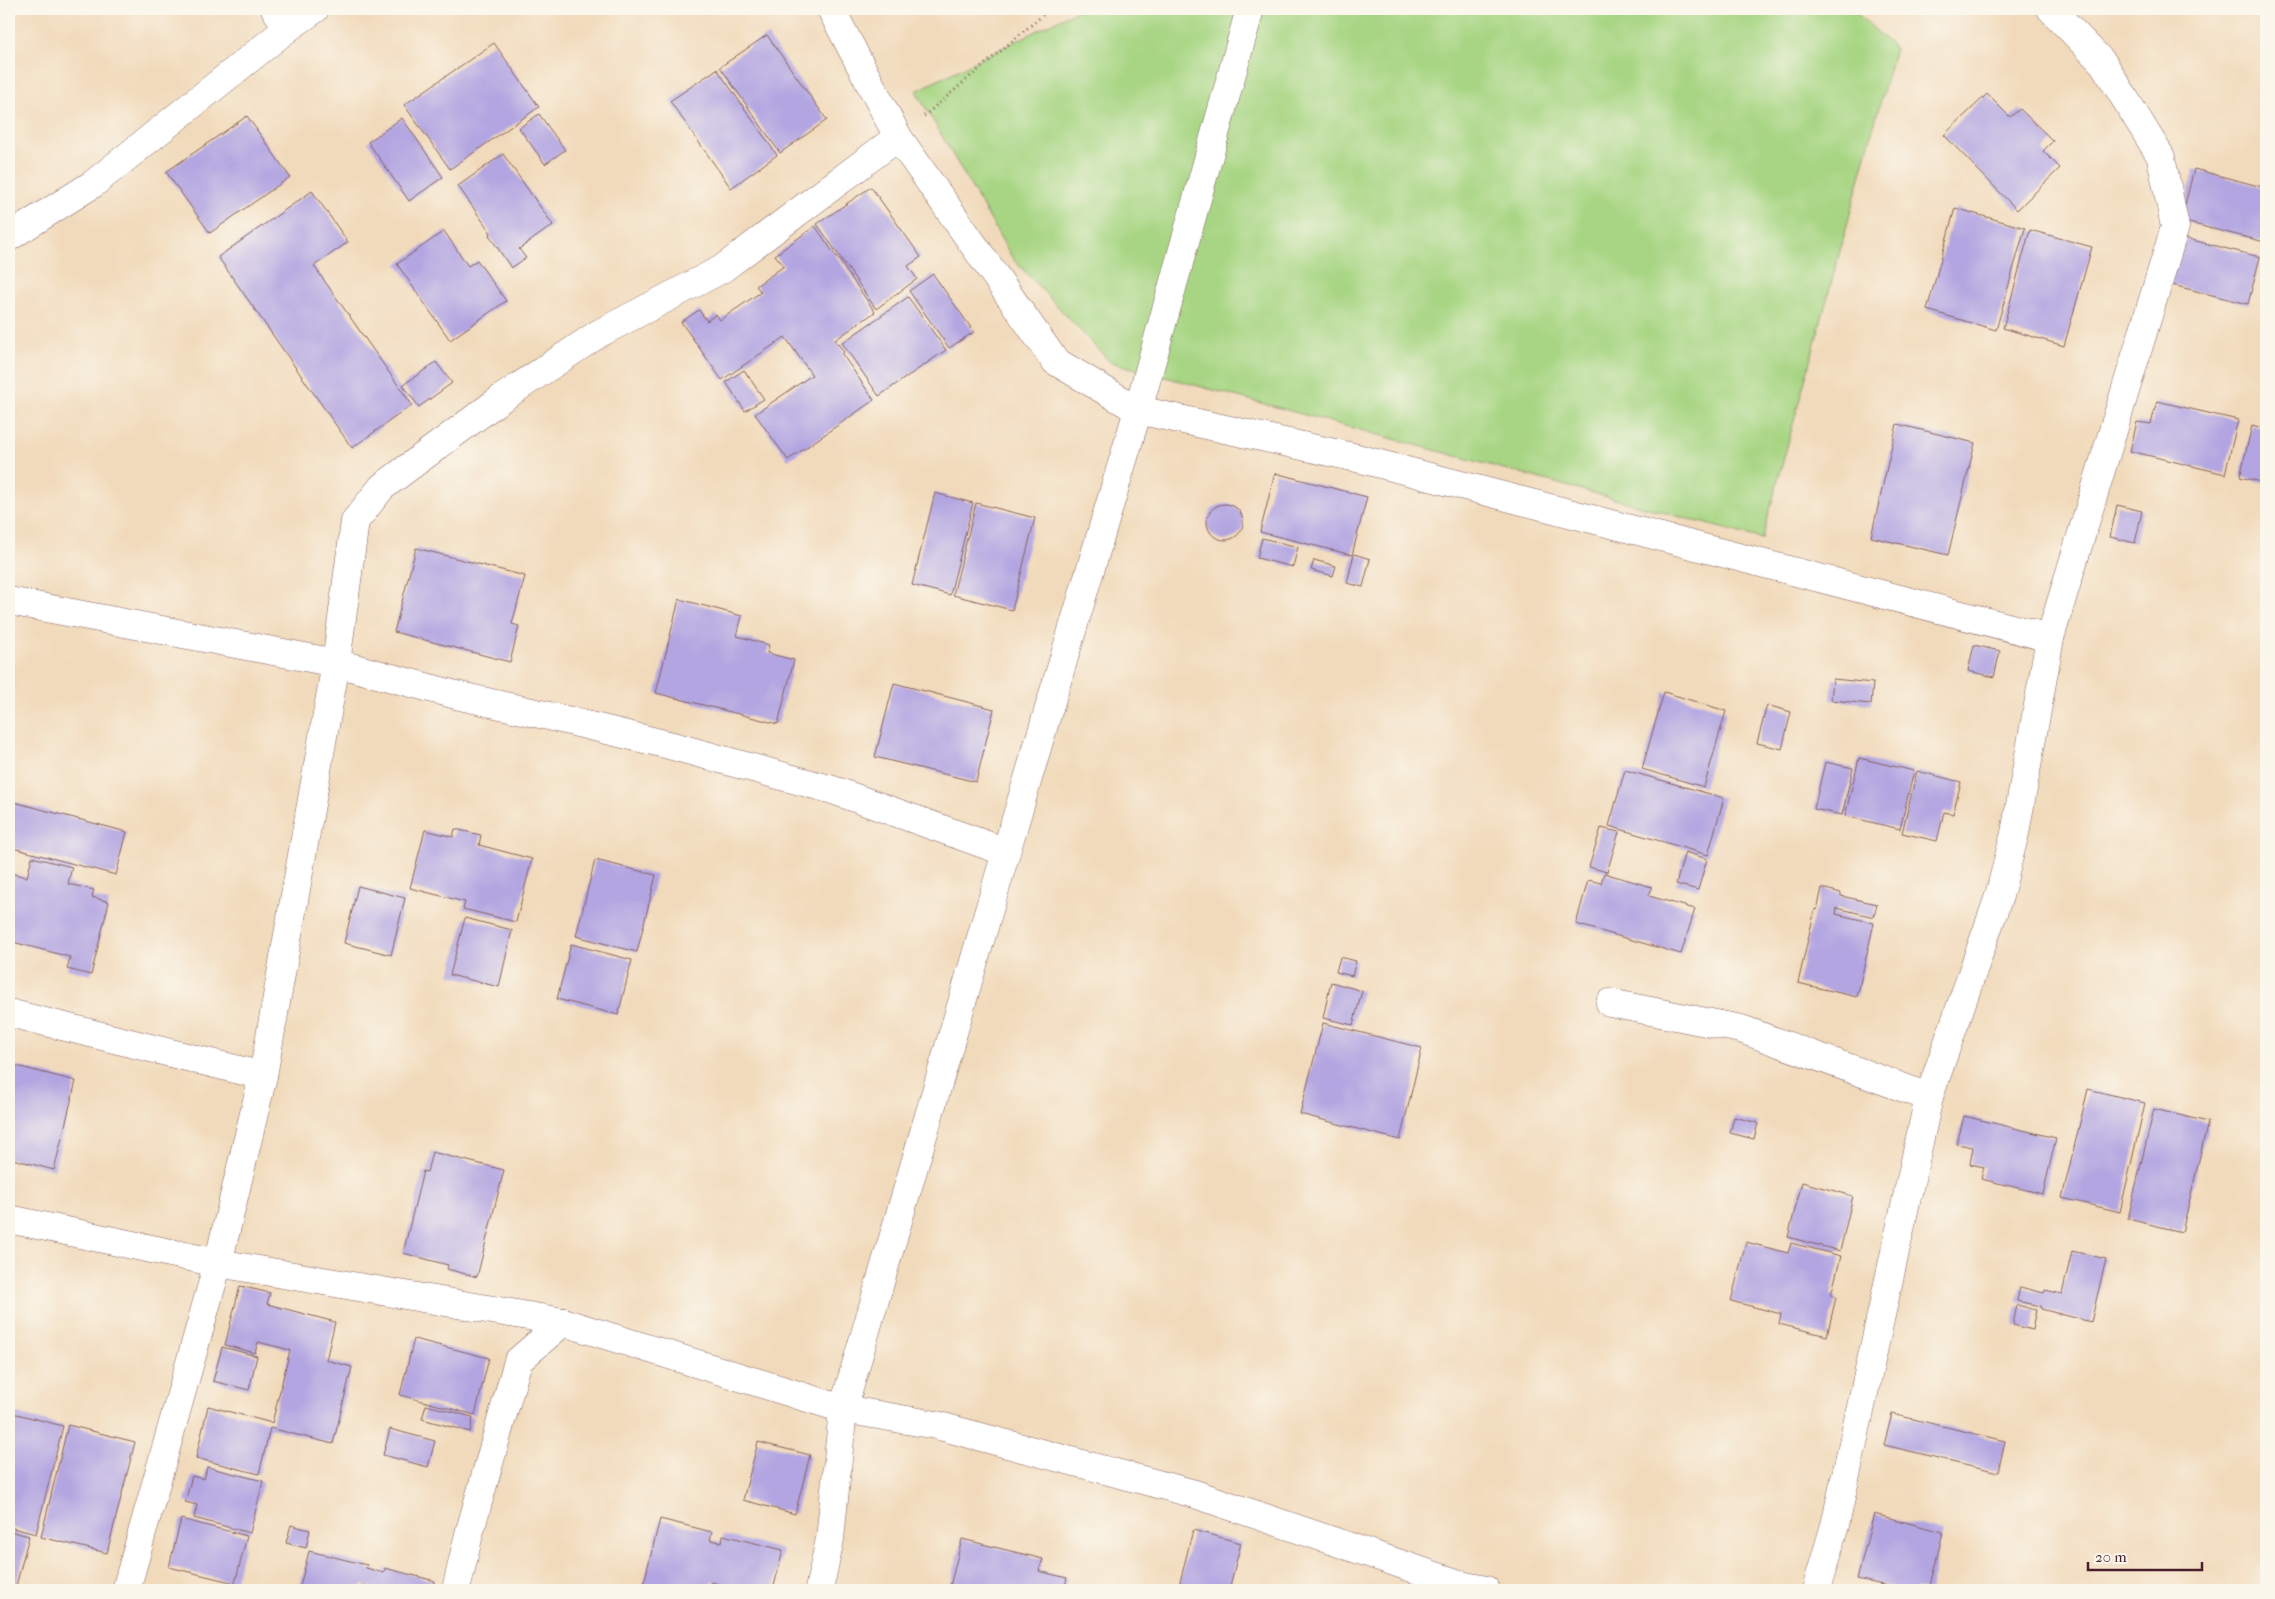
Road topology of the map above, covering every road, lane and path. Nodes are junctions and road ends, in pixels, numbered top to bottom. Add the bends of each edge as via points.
1 (315, 9) edge
2 (831, 9) edge
3 (1050, 9) edge
4 (1250, 9) edge
5 (2052, 9) edge
6 (281, 18) edge
7 (898, 137) junction
8 (9, 238) edge
9 (1138, 410) junction
10 (9, 601) edge
11 (2050, 638) junction
12 (336, 663) junction
13 (1006, 852) junction
14 (1610, 1003) dead end
15 (9, 1013) edge
16 (263, 1076) junction
17 (1929, 1097) junction
18 (9, 1220) edge
19 (218, 1263) junction
20 (563, 1322) junction
21 (843, 1409) junction
22 (126, 1590) edge
23 (456, 1590) edge
24 (819, 1590) edge
25 (1486, 1590) edge
26 (1816, 1590) edge

1 - 6 street
2 - 7 street
3 - 7 path
4 - 9 street
5 - 11 street via 2103,64 2161,157 2175,227
6 - 8 street via 93,184
7 - 9 street via 1055,361
7 - 12 street via 722,269 598,334 502,398 382,487 355,521
9 - 11 street via 1357,458
9 - 13 street
10 - 12 street
11 - 17 street via 2015,833 1999,896
12 - 13 street via 669,745 833,790
12 - 16 street
13 - 21 street
14 - 17 street via 1741,1029
15 - 16 street
16 - 19 street
17 - 26 street via 1835,1525
18 - 19 street
19 - 20 street
19 - 22 street
20 - 21 street
20 - 23 street via 518,1361
21 - 24 street via 830,1539
21 - 25 street via 936,1425 1195,1494 1465,1586

